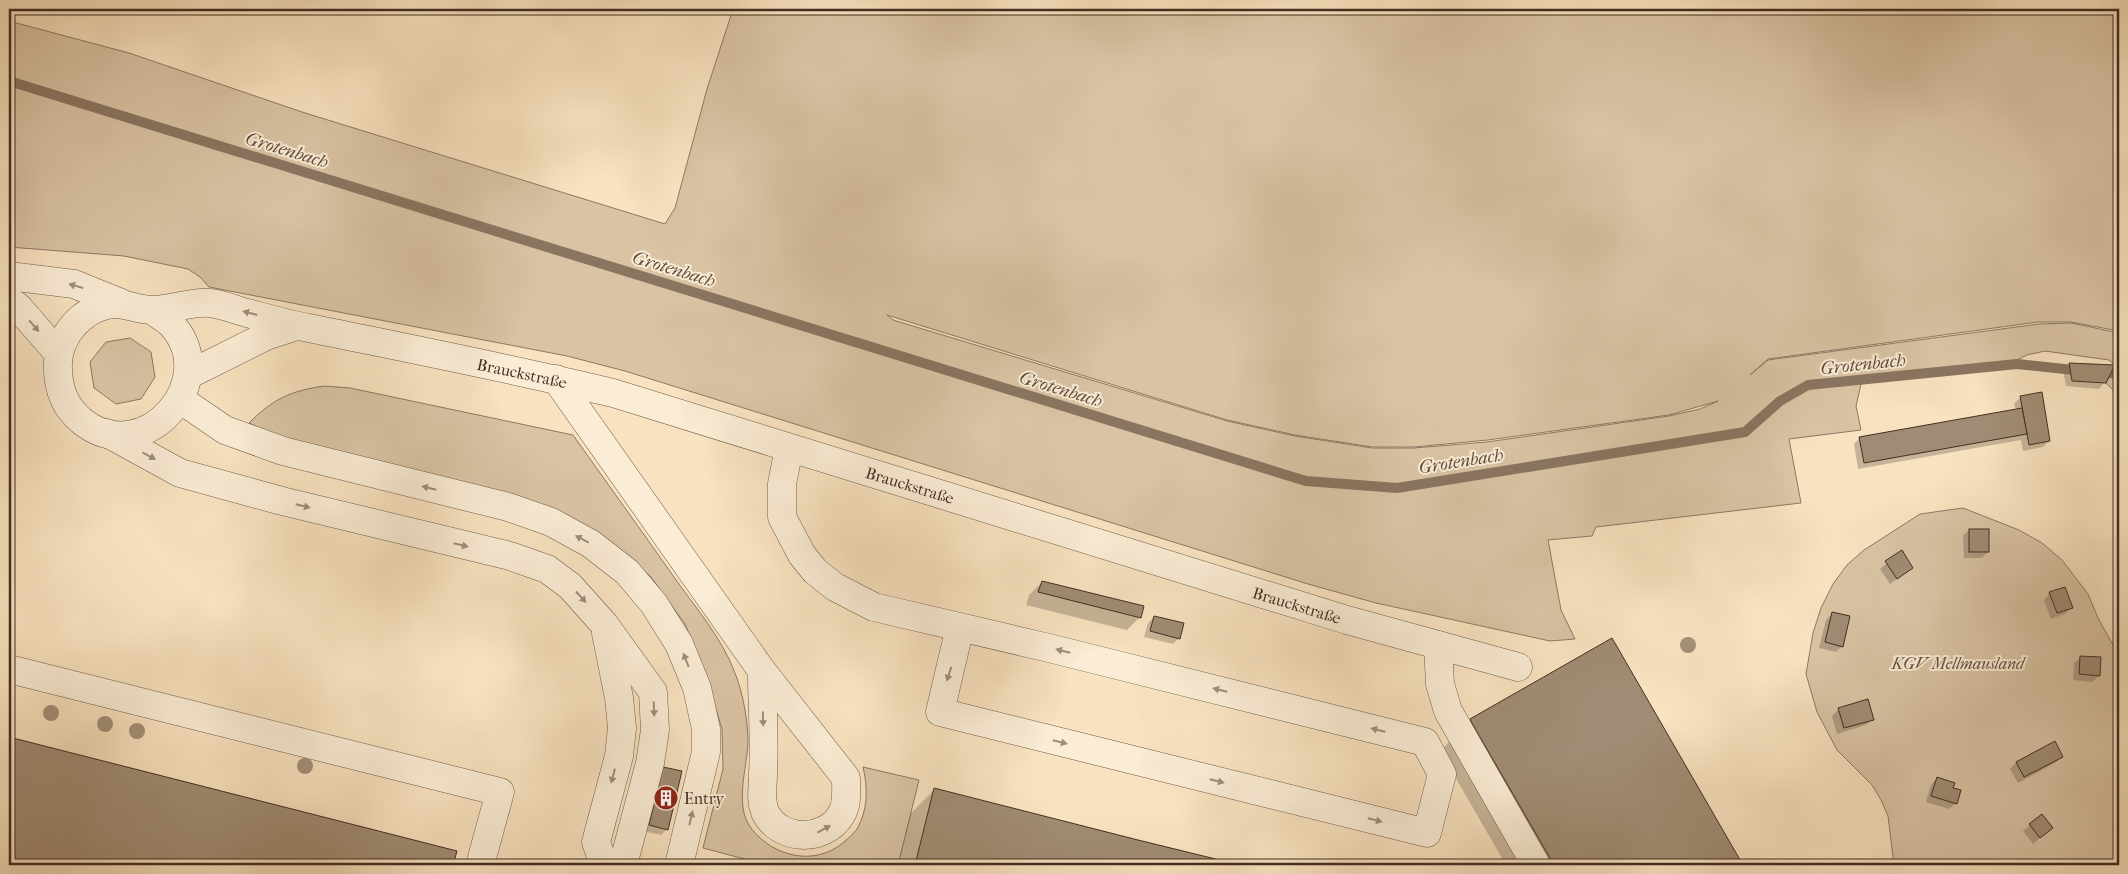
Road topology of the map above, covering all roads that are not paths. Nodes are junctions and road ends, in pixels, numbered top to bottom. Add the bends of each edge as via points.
1 (9, 276) edge
2 (9, 300) edge
3 (122, 303) junction
4 (152, 310) junction
5 (297, 326) junction
6 (58, 353) junction
7 (556, 379) junction
8 (184, 388) junction
9 (106, 433) junction
10 (789, 448) junction
11 (604, 624) junction
12 (960, 627) junction
13 (1438, 645) junction
14 (1518, 667) dead end
15 (9, 669) edge
16 (762, 670) junction
17 (480, 865) edge
18 (604, 865) edge
19 (623, 865) edge
20 (679, 865) edge
21 (1536, 865) edge

3 -> 1 lane, Brauckstraße via 74,284
2 -> 6 lane
3 - 4 lane, Brauckstraße
3 - 6 lane, Brauckstraße via 97,308 78,320
5 -> 4 lane, Brauckstraße via 209,302
4 - 8 lane, Brauckstraße via 170,324 180,338 187,356
5 - 7 lane, Brauckstraße
5 - 8 lane, Brauckstraße via 266,336
6 - 9 lane, Brauckstraße via 57,379 65,402 83,422
7 - 10 lane, Brauckstraße
7 - 16 lane
8 - 9 lane, Brauckstraße via 167,418 148,429 128,435
20 -> 8 lane via 706,752 706,729 697,688 679,644 654,604 626,572 591,544 551,522 508,507 283,451 225,430
9 -> 11 lane via 180,473 510,556 547,569 576,592
10 - 12 lane via 782,484 782,517 814,571 835,587 874,607
10 - 13 lane, Brauckstraße via 1347,620
11 -> 18 lane via 622,728 596,842
11 -> 19 lane via 653,692 654,730 650,763
12 -> 12 lane via 940,712 1427,833 1442,774 1425,742
13 - 14 lane, Brauckstraße
13 - 21 lane via 1440,684 1448,711
15 - 17 lane via 500,792
16 -> 16 lane via 764,774 761,793 765,812 776,826 792,834 810,836 828,828 841,815 847,798 846,778

